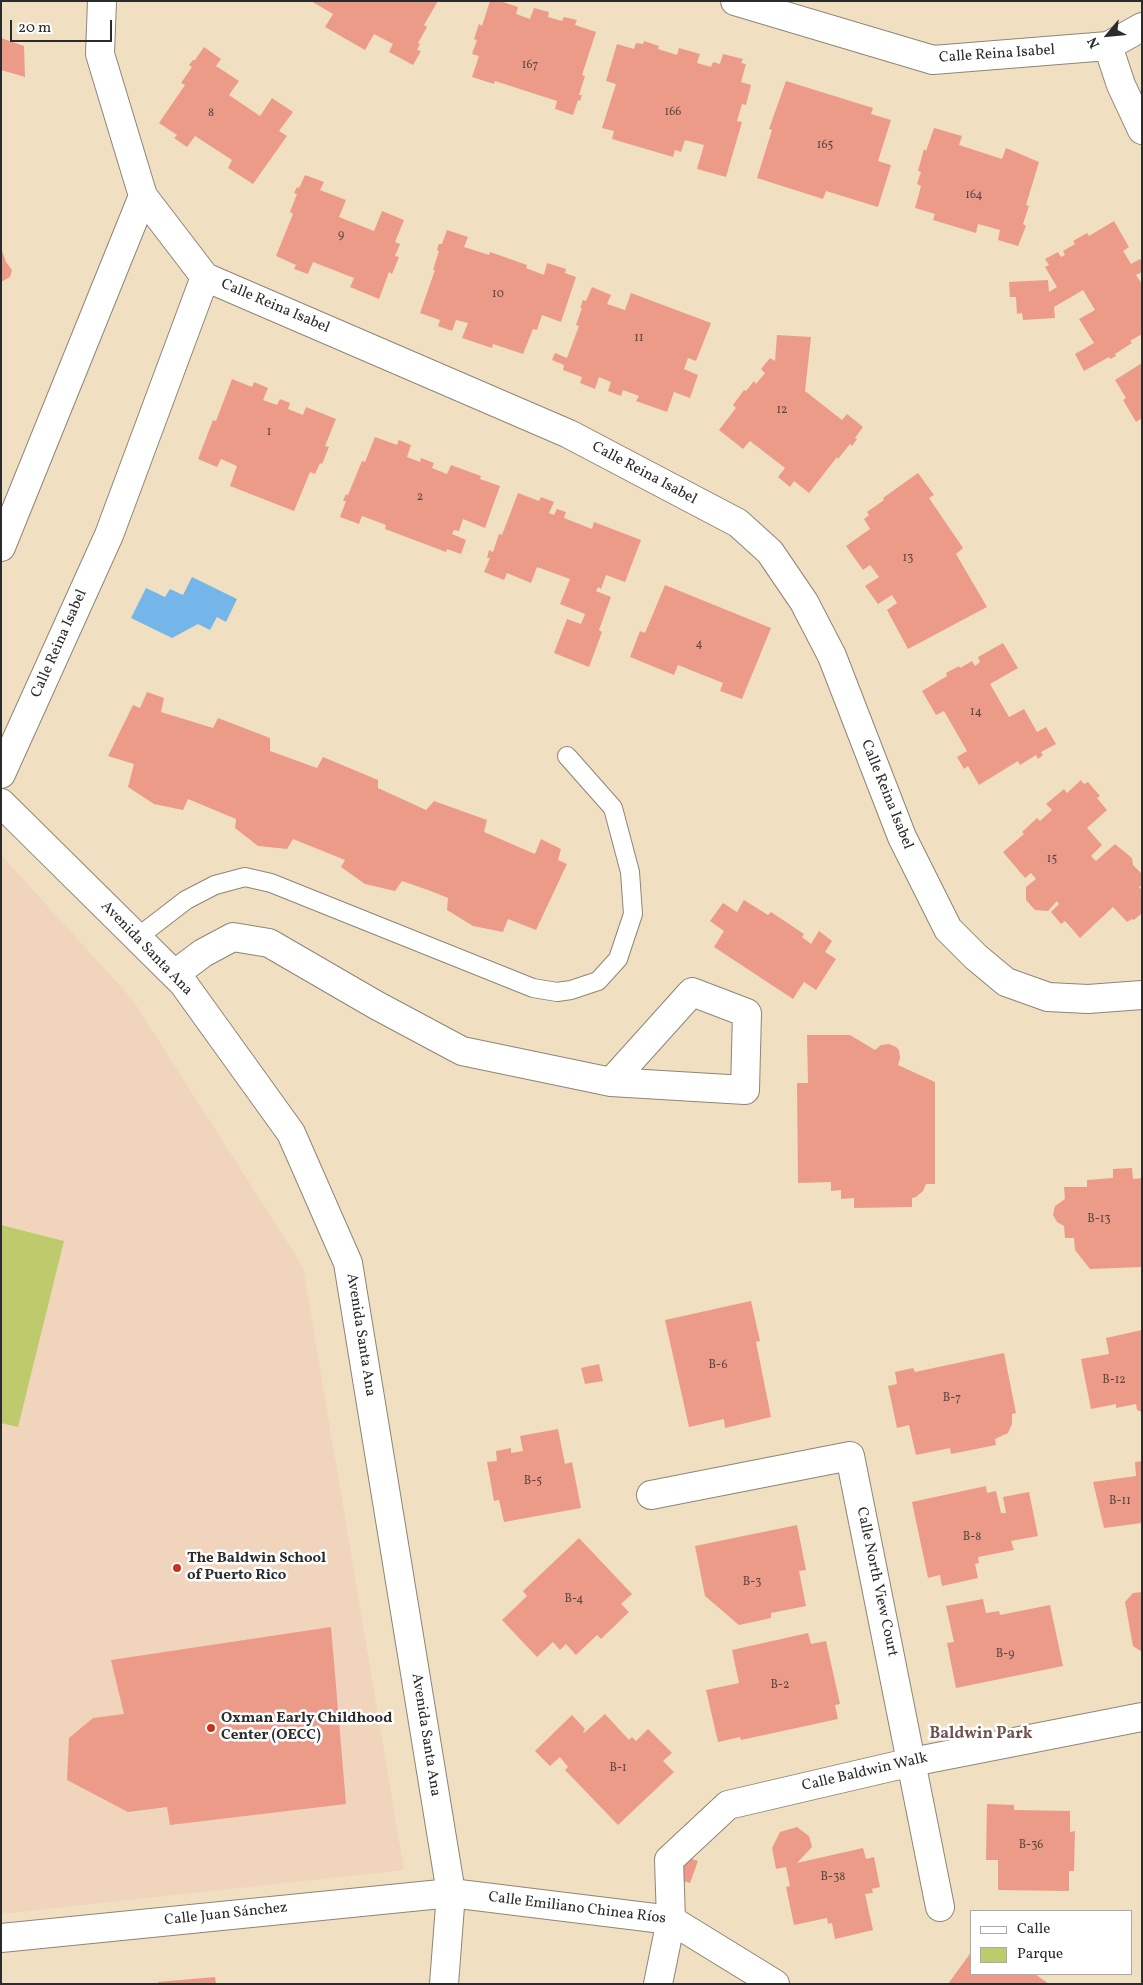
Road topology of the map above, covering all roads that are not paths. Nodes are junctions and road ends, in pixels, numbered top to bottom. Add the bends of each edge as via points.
1 (102, 1) edge
2 (735, 1) edge
3 (1142, 26) edge
4 (1108, 46) junction
5 (1142, 130) edge
6 (143, 196) junction
7 (205, 277) junction
8 (1, 548) edge
9 (567, 756) dead end
10 (1, 774) edge
11 (1, 803) edge
12 (138, 937) junction
13 (175, 974) junction
14 (1142, 995) edge
15 (610, 1082) junction
16 (651, 1495) dead end
17 (1142, 1717) edge
18 (912, 1762) junction
19 (451, 1893) junction
20 (940, 1907) dead end
21 (671, 1920) junction
22 (1, 1938) edge
23 (444, 1984) edge
24 (658, 1984) edge
25 (775, 1984) edge

1 - 6 street, Calle Reina Isabel via 100,54
2 - 4 street, Calle Reina Isabel via 933,60
3 - 4 street, Calle Reina Isabel
4 - 5 street via 1121,85
6 - 7 street, Calle Reina Isabel
6 - 8 street
7 - 10 street, Calle Reina Isabel via 109,535
7 - 14 street, Calle Reina Isabel via 570,434 738,523 770,552 804,602 832,656 902,837 948,929 1006,982 1048,996 1088,999
9 - 12 lane via 613,808 630,872 633,914 618,959 598,982 557,992 533,988 271,883 245,877 216,885 186,900
11 - 12 street, Avenida Santa Ana
12 - 13 street, Avenida Santa Ana
13 - 15 street via 203,953 233,937 269,943 462,1050
13 - 19 street, Avenida Santa Ana via 291,1133 348,1264
15 - 15 street via 692,992 747,1013 745,1090
16 - 18 street, Calle North View Court via 850,1456
17 - 18 street, Calle Baldwin Walk
18 - 20 street, Calle North View Court
18 - 21 street, Calle Baldwin Walk via 728,1805 670,1860
19 - 21 street, Calle Emiliano Chinea Ríos
19 - 22 street, Calle Juan Sánchez
19 - 23 street, Avenida Santa Ana
21 - 24 street, Calle Baldwin Walk
21 - 25 street, Calle Emiliano Chinea Ríos

